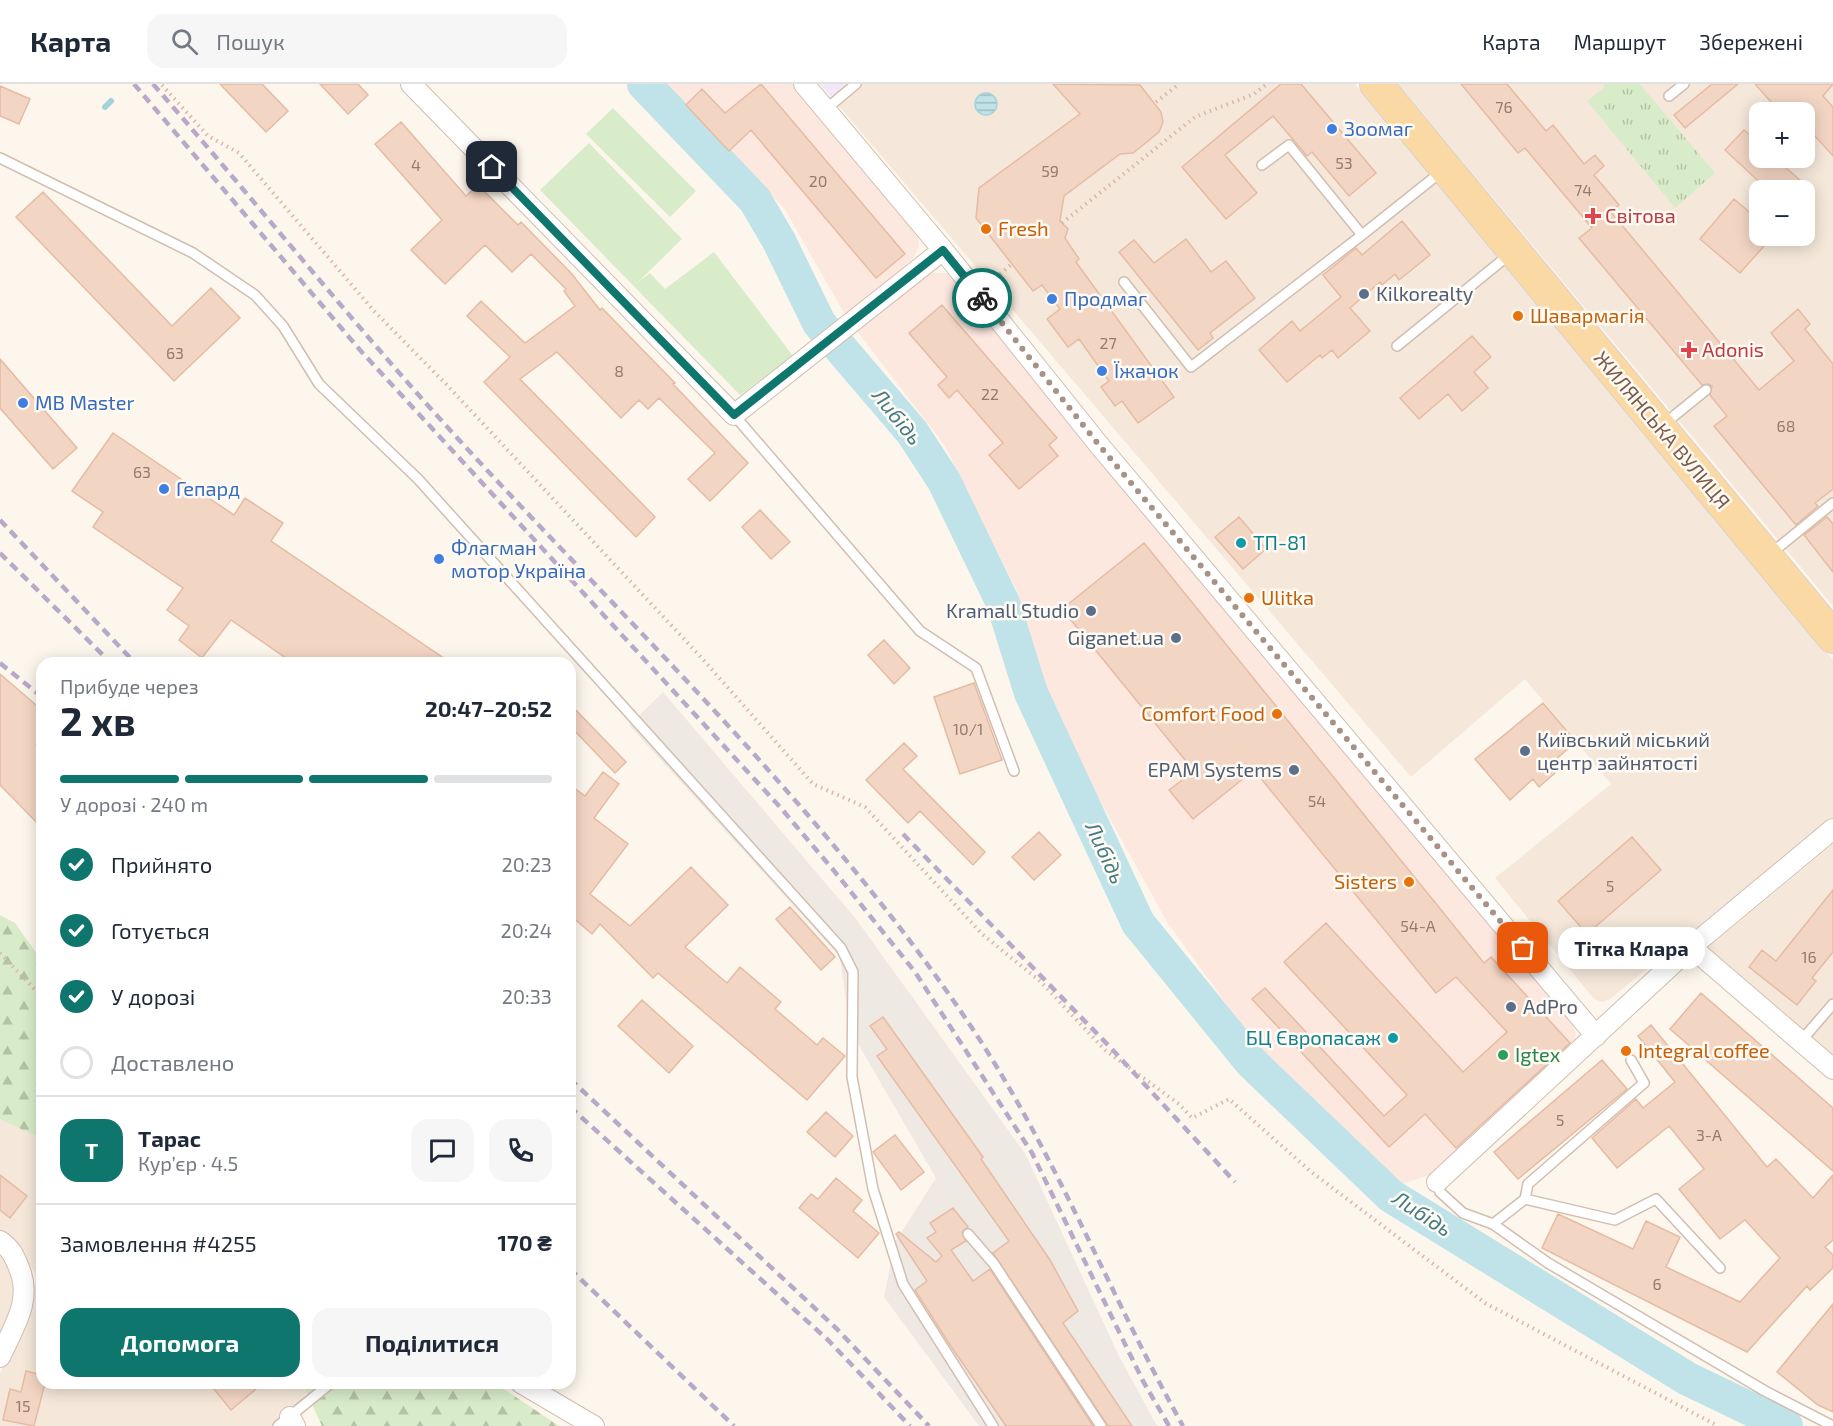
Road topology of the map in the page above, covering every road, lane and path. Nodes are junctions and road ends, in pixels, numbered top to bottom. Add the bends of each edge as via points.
1 (162, 84) edge
2 (411, 84) edge
3 (804, 84) edge
4 (856, 84) edge
5 (1179, 84) edge
6 (1267, 84) edge
7 (1376, 84) edge
8 (1684, 84) edge
9 (1669, 96) dead end
10 (1156, 102) dead end
11 (826, 109) junction
12 (0, 158) edge
13 (1262, 165) dead end
14 (1446, 168) junction
15 (1062, 223) dead end
16 (1362, 235) junction
17 (943, 250) junction
18 (1514, 250) junction
19 (1013, 263) dead end
20 (1124, 282) dead end
21 (978, 293) junction
22 (1397, 346) dead end
23 (1706, 390) dead end
24 (734, 415) junction
25 (1660, 427) junction
26 (1832, 506) edge
27 (1768, 556) junction
28 (1833, 637) edge
29 (1014, 771) dead end
30 (1833, 829) edge
31 (1691, 947) junction
32 (0, 953) edge
33 (36, 991) edge
34 (1833, 1004) edge
35 (1596, 1036) junction
36 (1801, 1041) junction
37 (1631, 1060) dead end
38 (1833, 1069) edge
39 (1437, 1182) joint
40 (1525, 1199) junction
41 (1492, 1224) junction
42 (968, 1234) dead end
43 (0, 1241) edge
44 (1720, 1268) dead end
45 (0, 1357) edge
46 (325, 1389) edge
47 (531, 1389) edge
48 (288, 1423) edge
49 (594, 1426) edge
50 (993, 1426) edge
51 (1101, 1426) edge
52 (1718, 1426) edge
53 (1833, 1426) edge

1 - 52 path via 208,136 239,153 374,311 699,655 813,784 865,807 982,933 1041,982 1105,1050 1179,1104 1192,1118 1229,1099 1310,1171 1485,1303
2 - 24 street
3 - 11 street
4 - 11 lane
5 - 10 path
6 - 15 path via 1254,94 1195,117
7 - 14 main road, ЖИЛЯНСЬКА ВУЛИЦЯ
8 - 9 lane
11 - 17 street
12 - 50 lane via 193,253 255,295 283,326 319,384 418,479 841,948 853,972 852,1077 879,1210 903,1284
13 - 16 lane via 1288,145
14 - 16 lane
14 - 18 main road, ЖИЛЯНСЬКА ВУЛИЦЯ
16 - 20 lane via 1191,367
17 - 21 street
17 - 24 street
18 - 22 lane
18 - 25 main road, ЖИЛЯНСЬКА ВУЛИЦЯ
19 - 21 path
21 - 35 street via 1099,445
23 - 25 lane
24 - 29 lane via 920,631 976,668
25 - 27 main road, ЖИЛЯНСЬКА ВУЛИЦЯ
26 - 27 lane
27 - 28 main road, ЖИЛЯНСЬКА ВУЛИЦЯ
30 - 31 street
31 - 35 street
31 - 36 street
32 - 33 path
34 - 36 lane
35 - 39 street
36 - 38 street
37 - 40 lane via 1644,1083 1528,1184
39 - 41 lane via 1440,1192 1463,1213
40 - 41 lane
40 - 44 lane via 1615,1220 1656,1199
41 - 53 lane via 1569,1276 1765,1391
42 - 51 lane via 994,1264
43 - 45 street via 11,1249 24,1280 25,1296
46 - 48 lane
47 - 49 street

